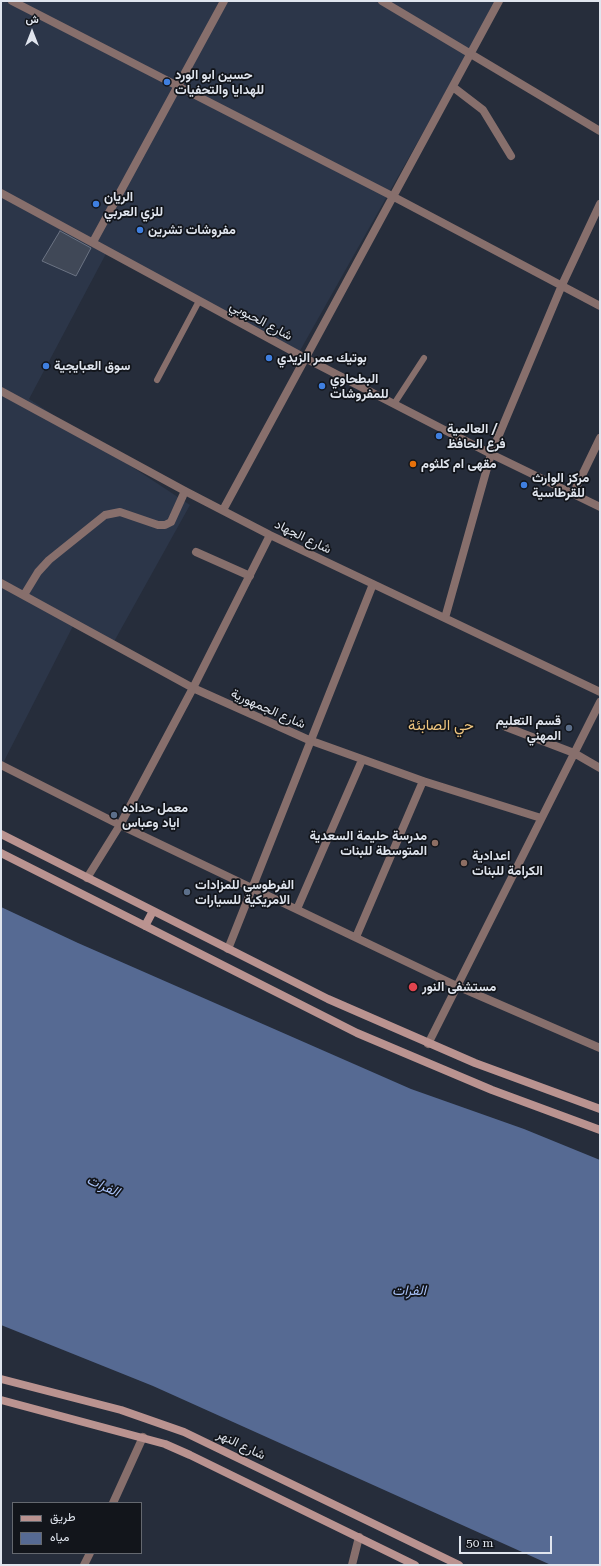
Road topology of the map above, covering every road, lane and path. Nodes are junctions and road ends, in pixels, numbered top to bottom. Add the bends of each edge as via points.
1 (12, 1) edge
2 (224, 1) edge
3 (382, 1) edge
4 (499, 1) edge
5 (471, 54) junction
6 (178, 86) junction
7 (453, 87) junction
8 (600, 131) edge
9 (511, 156) dead end
10 (1, 192) edge
11 (394, 197) junction
12 (600, 204) edge
13 (93, 242) junction
14 (562, 285) junction
15 (199, 301) junction
16 (600, 306) edge
17 (305, 358) junction
18 (424, 358) dead end
19 (157, 380) dead end
20 (1, 391) edge
21 (394, 404) junction
22 (600, 438) edge
23 (491, 454) junction
24 (185, 491) junction
25 (574, 494) junction
26 (600, 507) edge
27 (223, 510) junction
28 (270, 535) junction
29 (196, 552) dead end
30 (250, 576) junction
31 (1, 583) edge
32 (373, 584) junction
33 (24, 595) junction
34 (445, 618) junction
35 (193, 688) junction
36 (600, 692) edge
37 (600, 702) edge
38 (506, 727) dead end
39 (309, 740) junction
40 (574, 753) junction
41 (362, 760) junction
42 (1, 764) edge
43 (600, 768) edge
44 (423, 781) junction
45 (541, 818) junction
46 (120, 826) junction
47 (1, 834) edge
48 (1, 853) edge
49 (87, 878) junction
50 (252, 887) junction
51 (297, 909) junction
52 (153, 911) junction
53 (145, 926) junction
54 (356, 937) junction
55 (228, 949) junction
56 (457, 986) junction
57 (428, 1044) junction
58 (600, 1048) edge
59 (600, 1109) edge
60 (600, 1130) edge
61 (1, 1379) edge
62 (1, 1400) edge
63 (143, 1437) junction
64 (113, 1502) edge
65 (359, 1538) junction
66 (90, 1554) edge
67 (84, 1565) edge
68 (352, 1565) edge
69 (415, 1565) edge
70 (459, 1565) edge

1 - 6 street
2 - 6 street
3 - 5 street
4 - 5 street
5 - 7 street
5 - 8 street
6 - 11 street
6 - 13 street
7 - 9 street via 483,110
7 - 11 street
10 - 13 street, شارع الحبوبي
11 - 14 street
11 - 17 street
12 - 14 street
13 - 15 street, شارع الحبوبي
14 - 16 street
14 - 23 street
15 - 17 street, شارع الحبوبي
15 - 19 lane
17 - 21 street, شارع الحبوبي
17 - 27 street
18 - 21 lane
20 - 24 street, شارع الجهاد
21 - 23 street, شارع الحبوبي
22 - 25 street
23 - 25 street, شارع الحبوبي
23 - 34 street
24 - 27 street, شارع الجهاد
24 - 33 street via 171,522 165,525 120,512 105,515 49,560
25 - 26 street, شارع الحبوبي
27 - 28 street, شارع الجهاد
28 - 30 street
28 - 32 street, شارع الجهاد
29 - 30 street
30 - 35 street
31 - 33 street, شارع الجمهورية
32 - 34 street, شارع الجهاد
32 - 39 street
33 - 35 street, شارع الجمهورية
34 - 36 street, شارع الجهاد
35 - 39 street, شارع الجمهورية
35 - 46 street
37 - 40 street
38 - 40 street
39 - 41 street, شارع الجمهورية
39 - 50 street
40 - 43 street
40 - 45 street
41 - 44 street, شارع الجمهورية
41 - 51 street
42 - 46 street
44 - 45 street, شارع الجمهورية
44 - 54 street
45 - 56 street
46 - 49 street
46 - 50 street
47 - 49 main road
48 - 53 main road
49 - 52 main road
50 - 51 street
50 - 55 street
51 - 54 street
52 - 53 main road
52 - 55 main road
53 - 60 main road via 357,1033 492,1090
54 - 56 street
55 - 57 main road via 328,999
56 - 57 street
56 - 58 street
57 - 59 main road
61 - 70 main road, شارع النهر via 121,1410 184,1432
62 - 63 main road
63 - 64 street
63 - 65 main road via 190,1454
65 - 68 street
65 - 69 main road
66 - 67 street

